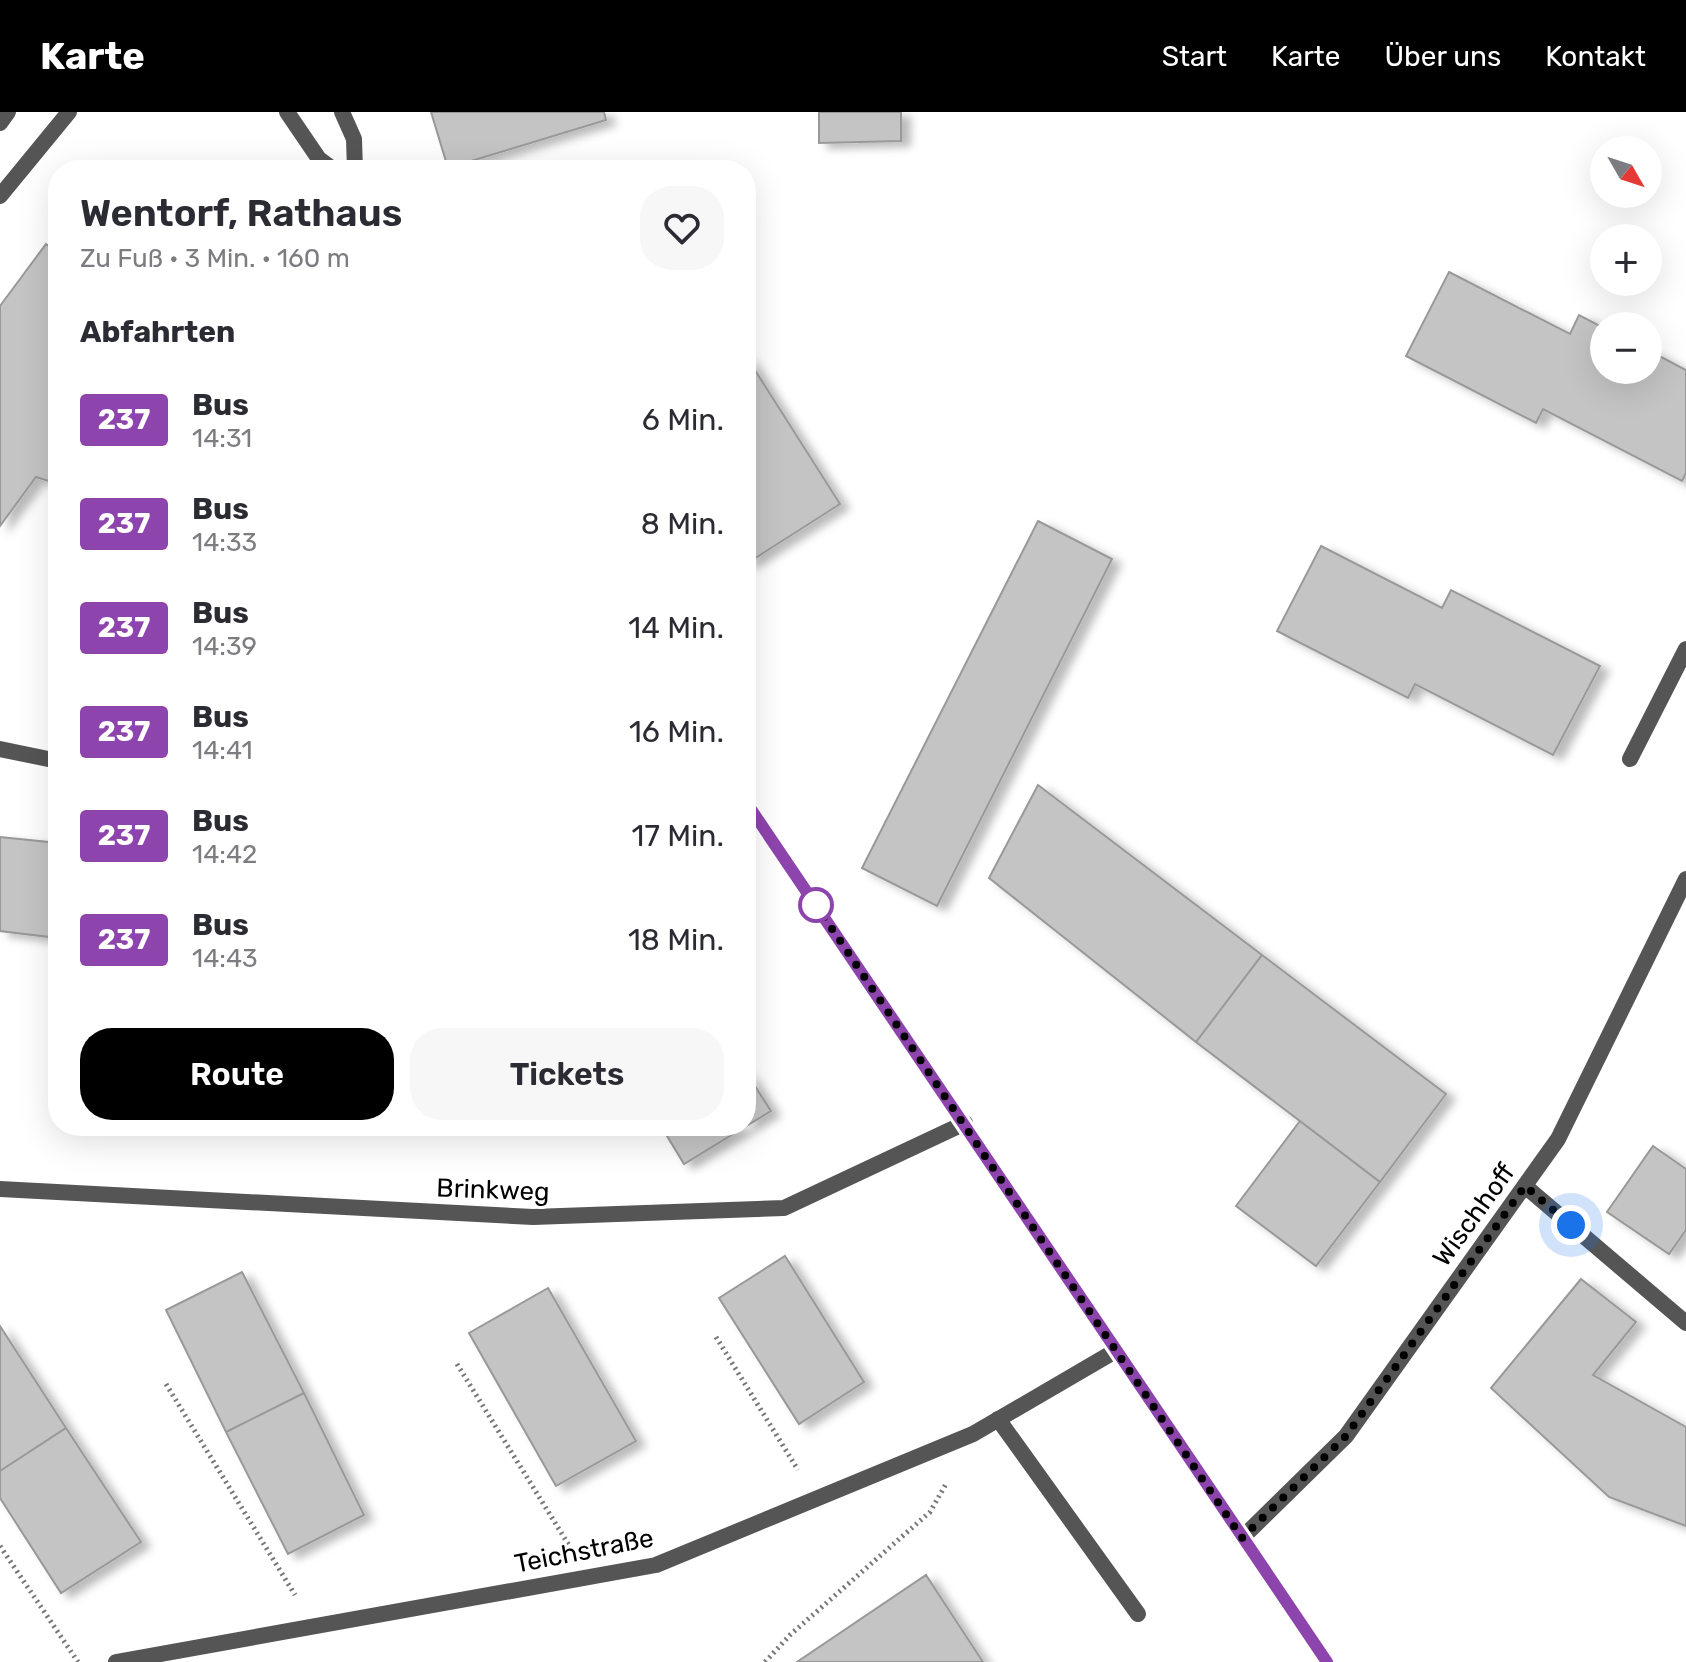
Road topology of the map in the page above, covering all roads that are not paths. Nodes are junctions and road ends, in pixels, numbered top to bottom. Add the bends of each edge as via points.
1 (8, 112) edge
2 (69, 112) edge
3 (287, 112) edge
4 (342, 112) edge
5 (0, 123) edge
6 (320, 160) edge
7 (355, 160) edge
8 (0, 196) edge
9 (1686, 649) edge
10 (0, 749) edge
11 (48, 759) edge
12 (1630, 759) dead end
13 (756, 817) edge
14 (1686, 879) edge
15 (965, 1123) junction
16 (1525, 1186) junction
17 (0, 1189) edge
18 (1686, 1323) edge
19 (1117, 1350) junction
20 (998, 1419) junction
21 (1242, 1538) junction
22 (1138, 1614) dead end
23 (116, 1662) edge
24 (1327, 1662) edge

1 - 5 street
2 - 8 street
3 - 6 street
4 - 7 street via 354,139
9 - 12 street
10 - 11 street
13 - 15 street
14 - 16 street, Wischhoff via 1558,1139
15 - 17 street, Brinkweg via 784,1208 533,1217
15 - 19 street
16 - 18 street
16 - 21 street, Wischhoff via 1346,1436
19 - 20 street, Teichstraße
19 - 21 street
20 - 22 street
20 - 23 street, Teichstraße via 656,1565
21 - 24 street

